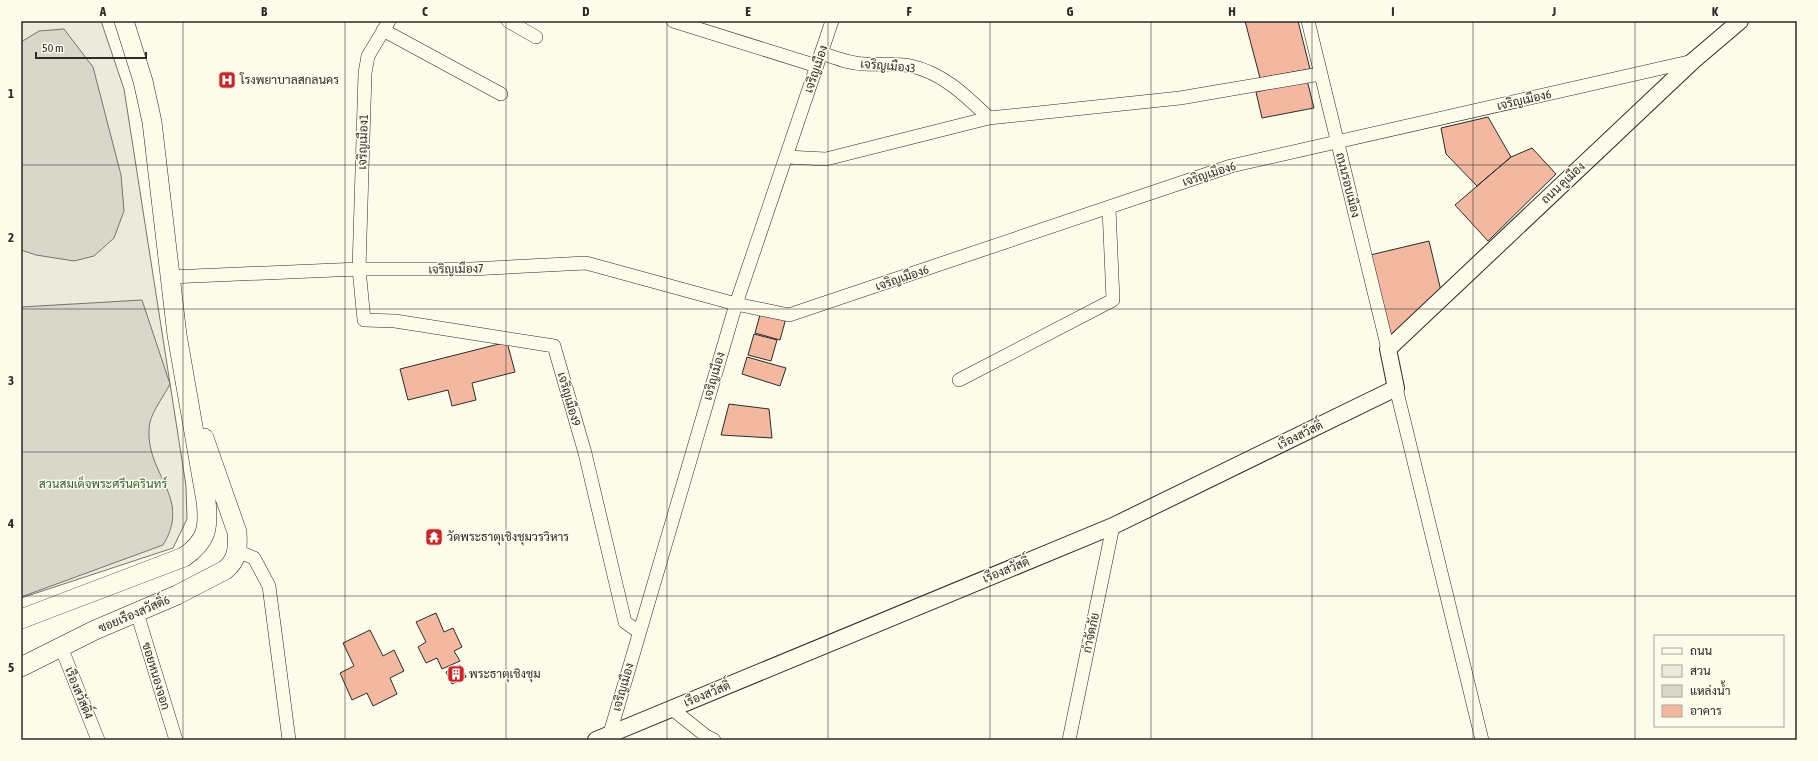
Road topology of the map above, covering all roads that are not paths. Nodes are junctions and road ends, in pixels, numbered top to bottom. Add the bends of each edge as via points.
1 (124, 21) edge
2 (508, 21) edge
3 (673, 21) edge
4 (832, 21) edge
5 (1308, 21) edge
6 (1740, 21) edge
7 (386, 26) edge
8 (536, 37) dead end
9 (819, 60) junction
10 (1693, 61) junction
11 (1320, 74) junction
12 (502, 94) dead end
13 (989, 118) junction
14 (1338, 142) junction
15 (786, 157) junction
16 (1109, 208) junction
17 (359, 269) junction
18 (170, 277) junction
19 (736, 304) junction
20 (364, 320) joint
21 (1388, 349) junction
22 (959, 380) dead end
23 (185, 384) junction
24 (1396, 388) junction
25 (1113, 526) junction
26 (237, 551) junction
27 (137, 613) junction
28 (21, 619) edge
29 (639, 632) junction
30 (61, 646) junction
31 (21, 667) edge
32 (671, 708) junction
33 (604, 738) edge
34 (98, 740) edge
35 (176, 740) edge
36 (289, 740) edge
37 (714, 740) edge
38 (1069, 740) edge
39 (1482, 740) edge

1 - 18 main road via 143,81 152,122
2 - 8 street
3 - 9 street, เจริญเมือง3
4 - 9 street, เจริญเมือง
5 - 11 street, ถนนรอบเมือง
6 - 10 street, ถนน คูเมือง
7 - 12 street
7 - 17 street, เจริญเมือง1 via 368,56 365,73
9 - 13 street, เจริญเมือง3 via 922,69 956,88
9 - 15 street, เจริญเมือง
10 - 14 street, เจริญเมือง6
10 - 21 street, ถนน คูเมือง
11 - 13 street via 1180,98
11 - 14 street, ถนนรอบเมือง
13 - 15 street via 826,159
14 - 16 street, เจริญเมือง6 via 1231,166
14 - 21 street, ถนนรอบเมือง
15 - 19 street, เจริญเมือง
16 - 19 street, เจริญเมือง6 via 789,315
16 - 22 street via 1113,300
17 - 18 street, เจริญเมือง7
17 - 19 street, เจริญเมือง7 via 471,269 586,263
17 - 20 street, เจริญเมือง1
18 - 23 main road
19 - 29 street, เจริญเมือง
20 - 29 street, เจริญเมือง9 via 395,321 554,346 585,453 625,622
21 - 24 street
23 - 26 main road, ซอยเรืองสวัสดิ์6 via 237,532
23 - 28 main road via 207,507 206,530 200,543 184,557
24 - 25 street, เรืองสวัสดิ์
24 - 39 street
25 - 32 street, เรืองสวัสดิ์
25 - 38 street, กำจัดภัย
26 - 27 main road, ซอยเรืองสวัสดิ์6 via 232,565 225,570
26 - 36 street via 254,558 269,586
27 - 30 main road, ซอยเรืองสวัสดิ์6
27 - 35 street, ซอยหนองจอก
29 - 33 street, เจริญเมือง
30 - 31 main road, ซอยเรืองสวัสดิ์6
30 - 34 street, เรืองสวัสดิ์4
32 - 33 street, เรืองสวัสดิ์
32 - 37 street

